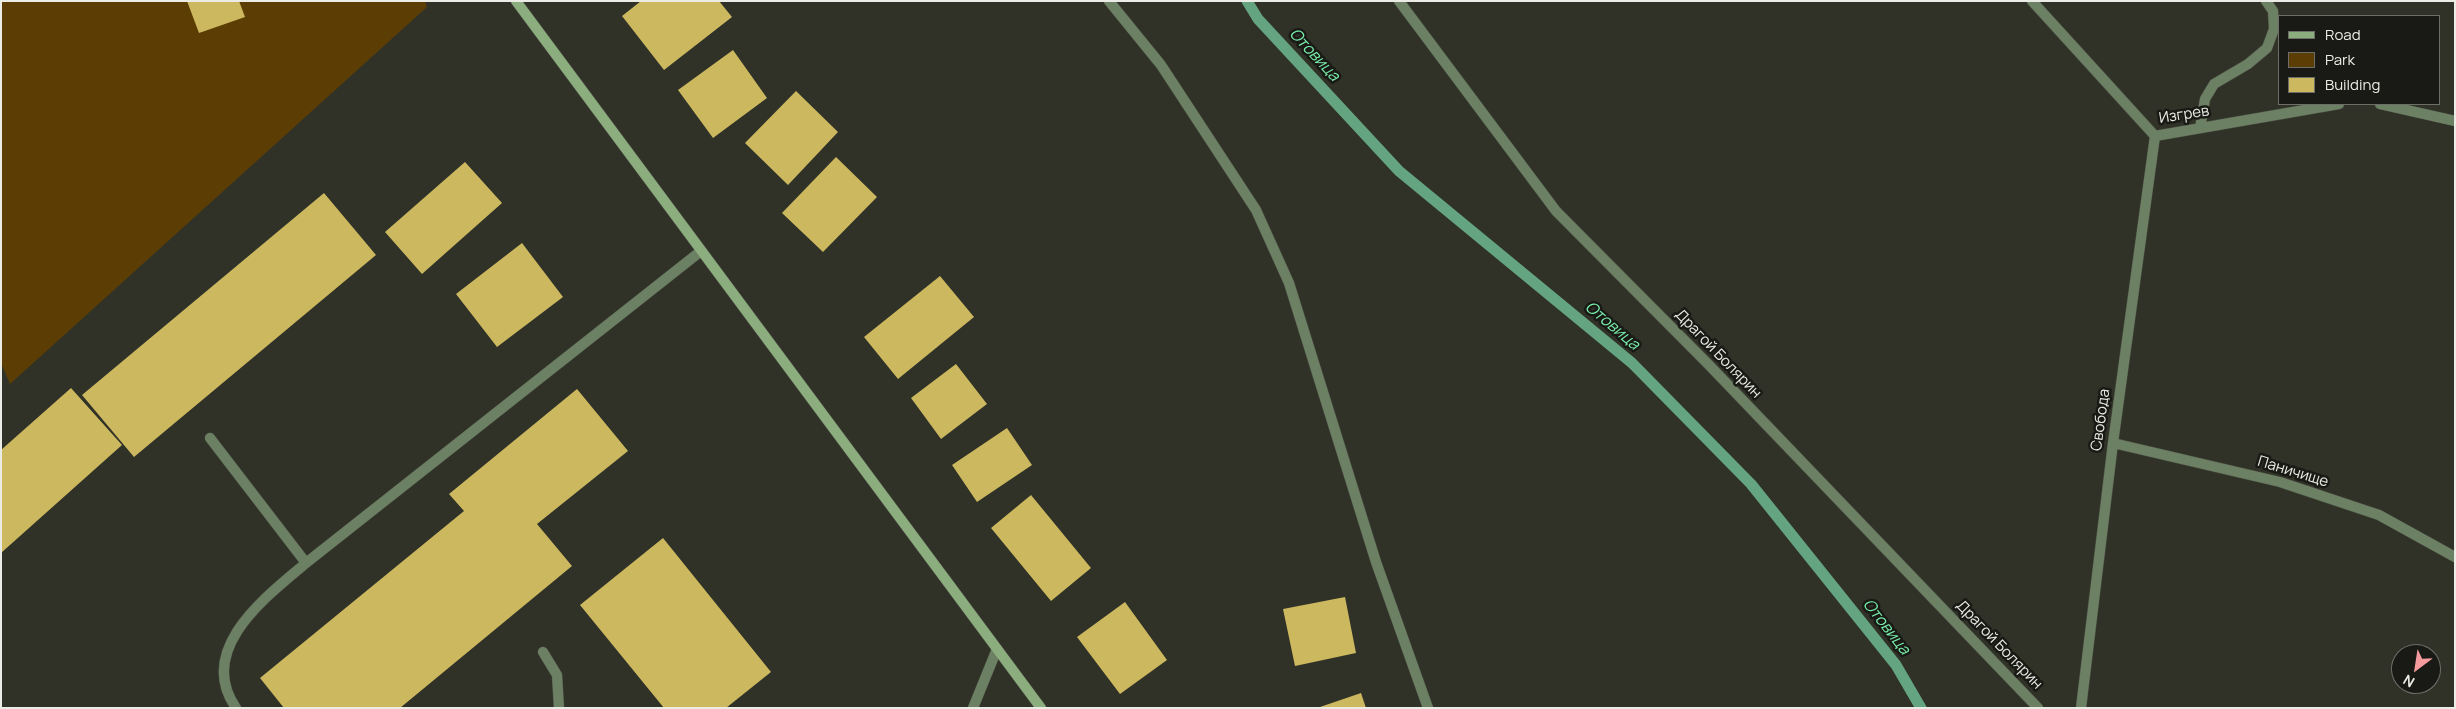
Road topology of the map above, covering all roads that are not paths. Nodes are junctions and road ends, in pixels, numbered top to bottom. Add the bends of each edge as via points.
1 (516, 1) edge
2 (1109, 1) edge
3 (1399, 1) edge
4 (2032, 1) edge
5 (2266, 1) edge
6 (2333, 105) edge
7 (2384, 105) edge
8 (2455, 121) edge
9 (2200, 128) junction
10 (2156, 136) junction
11 (701, 251) junction
12 (210, 438) dead end
13 (2113, 442) junction
14 (2455, 557) edge
15 (306, 563) junction
16 (997, 649) junction
17 (543, 652) dead end
18 (236, 708) edge
19 (559, 708) edge
20 (973, 708) edge
21 (1041, 708) edge
22 (1428, 708) edge
23 (2038, 708) edge
24 (2081, 708) edge

1 - 11 street
2 - 22 street via 1161,65 1256,210 1288,283 1376,562
3 - 23 street, Драгой Болярин via 1556,211
4 - 10 street, Изгрев
5 - 9 street via 2273,11 2274,29 2267,48 2248,64 2214,84 2205,99
6 - 9 street, Изгрев
7 - 8 street
9 - 10 street, Изгрев
10 - 13 street, Свобода
11 - 15 street
11 - 16 street
12 - 15 street
13 - 14 street, Паничище via 2280,482 2379,515
13 - 24 street, Свобода
15 - 18 street via 260,603 240,626 226,654 223,675
16 - 20 street
16 - 21 street
17 - 19 street via 557,675

